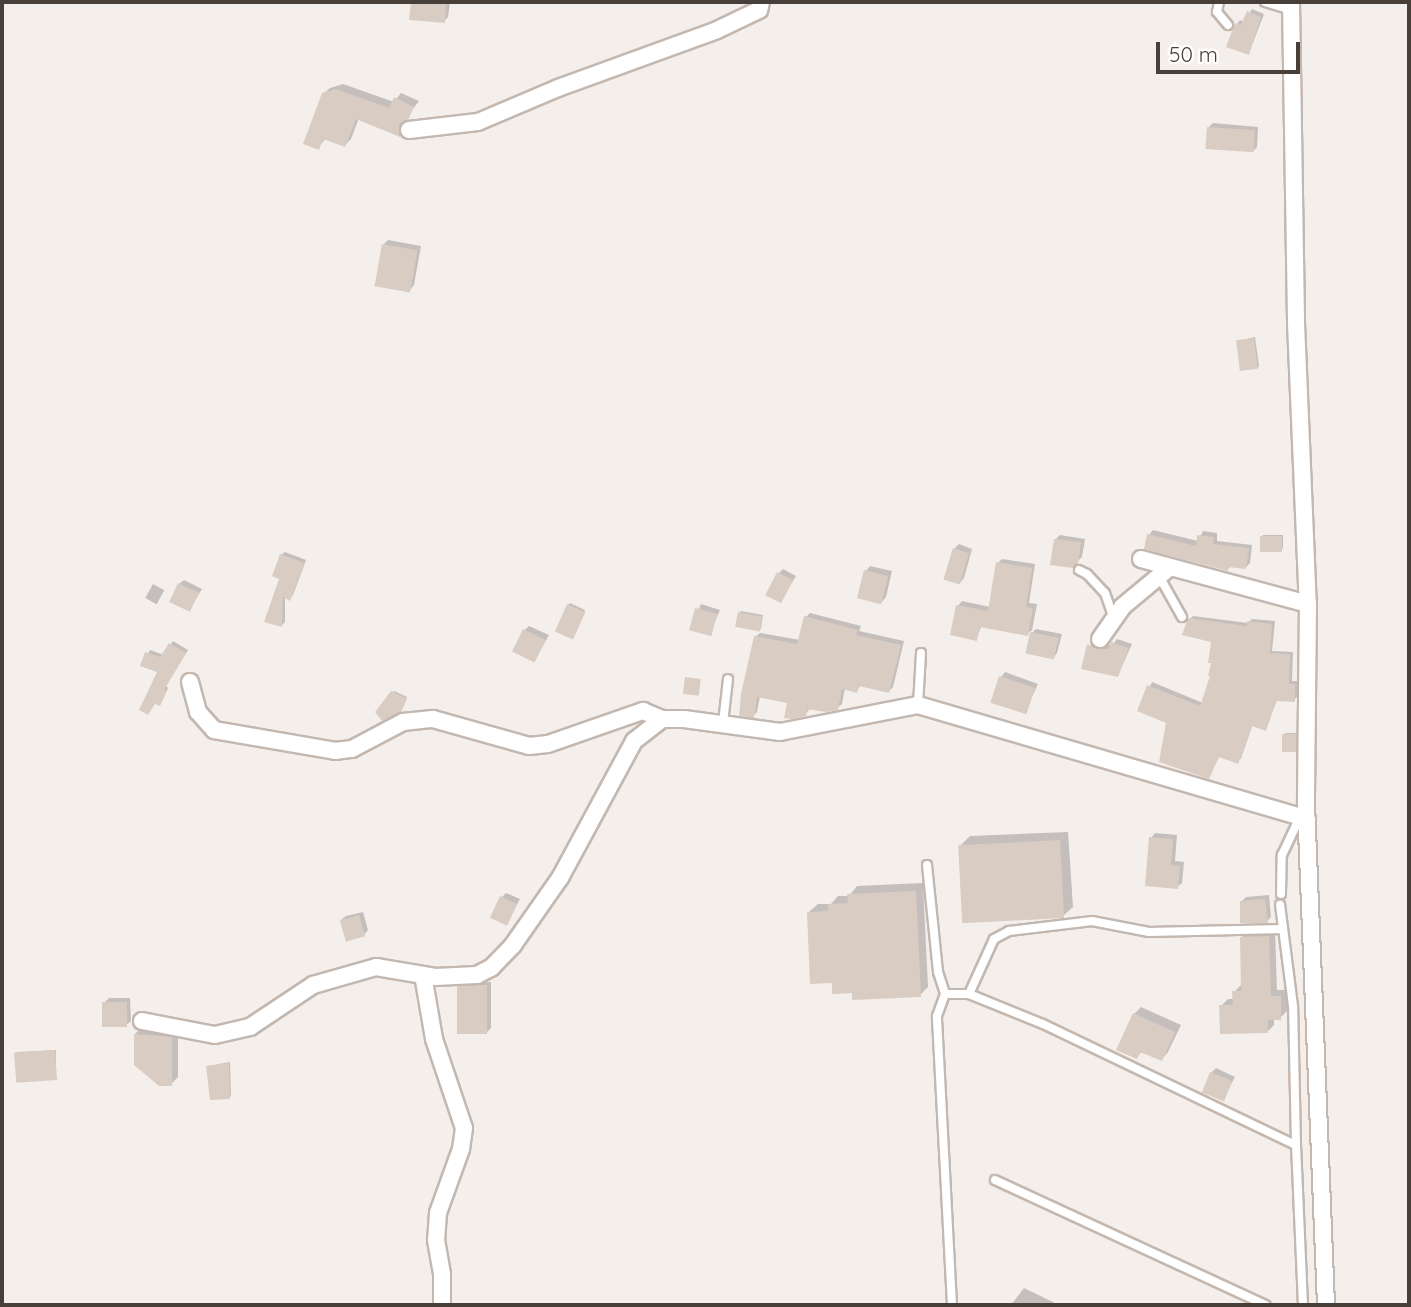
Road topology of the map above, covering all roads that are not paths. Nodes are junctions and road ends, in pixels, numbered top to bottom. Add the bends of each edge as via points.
1 (761, 2) edge
2 (1219, 2) edge
3 (1265, 2) edge
4 (1292, 6) edge
5 (1228, 26) dead end
6 (409, 130) dead end
7 (1141, 559) dead end
8 (1079, 570) dead end
9 (1164, 572) junction
10 (1308, 604) junction
11 (1182, 617) dead end
12 (1114, 619) junction
13 (1100, 639) dead end
14 (921, 653) dead end
15 (728, 679) dead end
16 (190, 682) dead end
17 (918, 705) junction
18 (662, 719) junction
19 (723, 723) junction
20 (1303, 818) junction
21 (927, 865) dead end
22 (1281, 894) dead end
23 (1280, 905) dead end
24 (1283, 929) junction
25 (423, 975) junction
26 (945, 994) junction
27 (969, 994) junction
28 (142, 1021) dead end
29 (1296, 1145) junction
30 (995, 1180) dead end
31 (442, 1305) edge
32 (952, 1305) edge
33 (1265, 1305) edge
34 (1303, 1305) edge
35 (1326, 1305) edge

1 - 6 street via 759,10 717,30 478,122
2 - 5 lane via 1217,12
3 - 4 lane
4 - 10 street via 1296,323
7 - 9 street
8 - 12 lane via 1105,593
9 - 10 street
9 - 11 lane
9 - 12 street
10 - 20 street
12 - 13 street
14 - 17 lane
15 - 19 lane
16 - 18 street via 198,712 214,730 334,751 352,749 403,722 433,719 529,746 548,744 643,711
17 - 19 street via 792,731
17 - 20 street
18 - 19 street
18 - 25 street via 634,741 560,878 513,945 491,968 477,975
20 - 22 lane via 1282,855
20 - 35 street
21 - 26 lane via 938,972
23 - 24 lane
24 - 27 lane via 1149,932 1092,921 1009,931 994,939
24 - 29 lane via 1293,1006
25 - 28 street via 376,967 313,985 250,1027 215,1035
25 - 31 street via 434,1039 464,1128 438,1213
26 - 27 lane
26 - 32 lane via 937,1016
27 - 29 lane via 1043,1024
29 - 34 lane
30 - 33 lane

